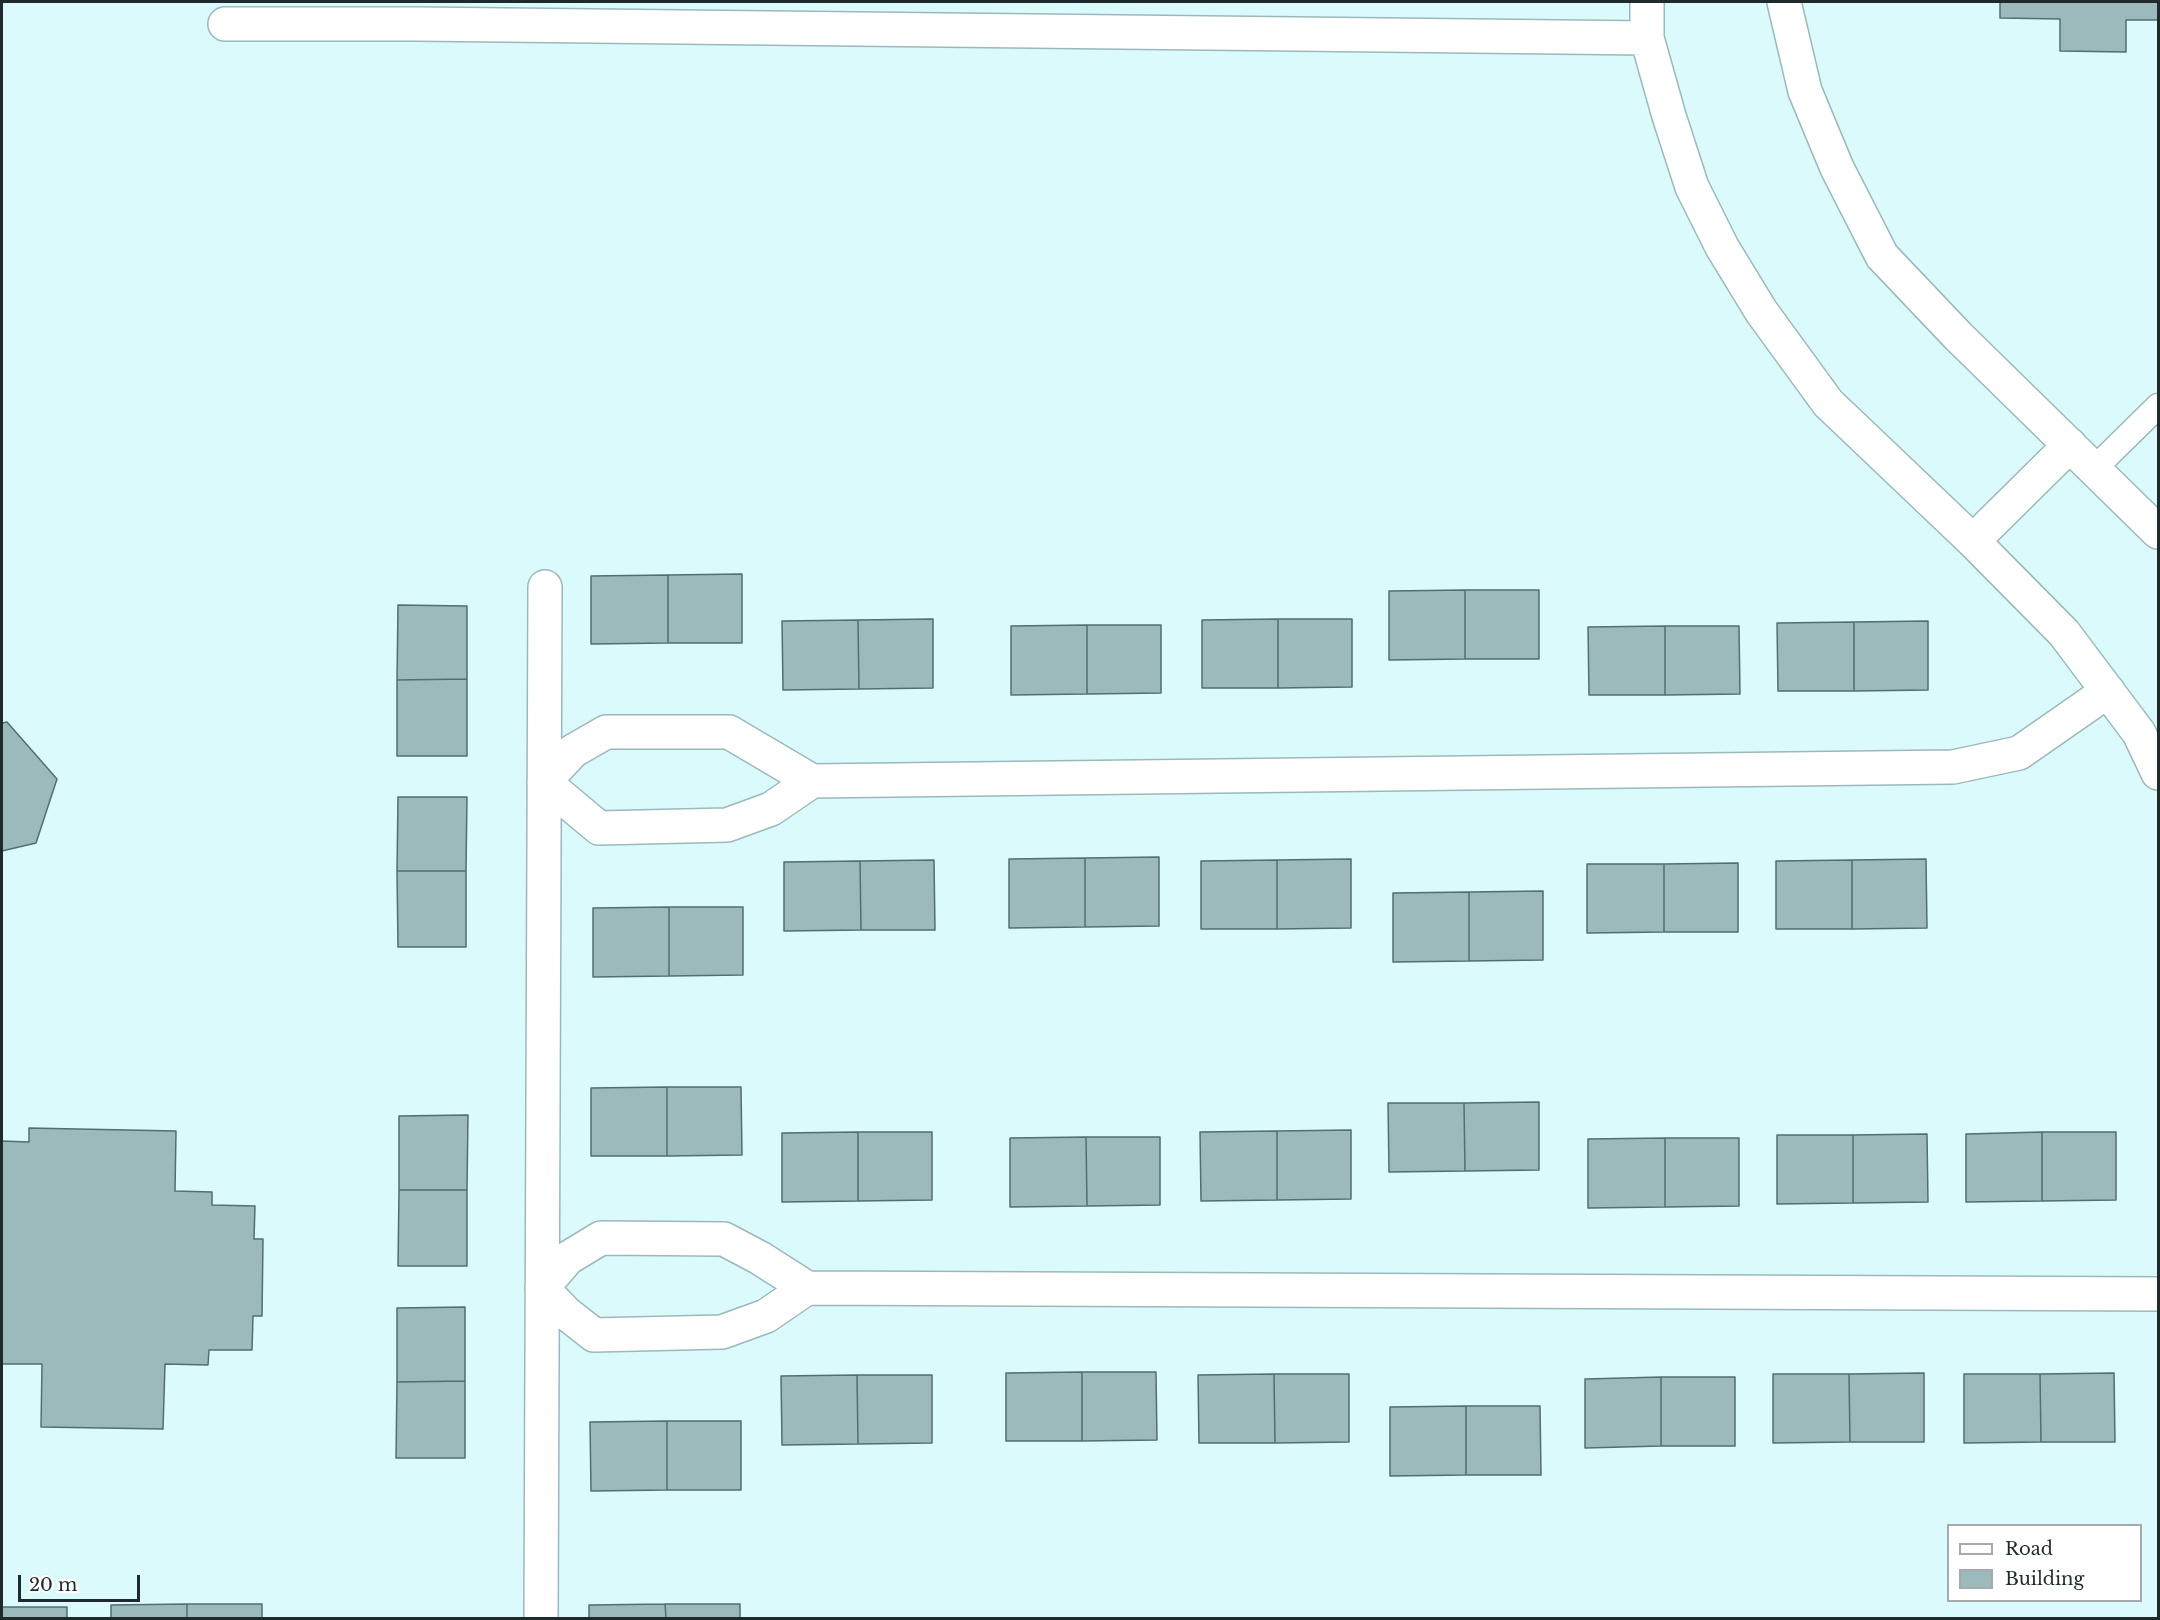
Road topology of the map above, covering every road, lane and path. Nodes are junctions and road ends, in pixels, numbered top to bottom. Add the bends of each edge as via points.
1 (1647, 2) edge
2 (1784, 2) edge
3 (225, 24) dead end
4 (1647, 38) junction
5 (2158, 406) edge
6 (2070, 445) junction
7 (2094, 469) junction
8 (2158, 532) edge
9 (1973, 541) junction
10 (545, 586) dead end
11 (2108, 691) junction
12 (2158, 772) edge
13 (812, 781) junction
14 (544, 782) junction
15 (542, 1288) junction
16 (807, 1288) junction
17 (2158, 1294) edge
18 (541, 1618) edge

1 - 4 street
2 - 6 street via 1805,91 1837,168 1882,256
3 - 4 street
4 - 9 street via 1692,187 1761,311 1828,403
5 - 7 lane
6 - 7 street
6 - 9 street
7 - 8 street
9 - 11 street via 2064,633
10 - 14 street
11 - 12 street via 2139,733
11 - 13 street via 2019,753 1953,767
13 - 14 street via 771,809 727,825 599,828
13 - 14 street via 729,732 606,732 573,751
14 - 15 street
15 - 16 street via 594,1335 722,1332 766,1316
15 - 16 street via 568,1258 601,1238 724,1239
15 - 18 street
16 - 17 street

